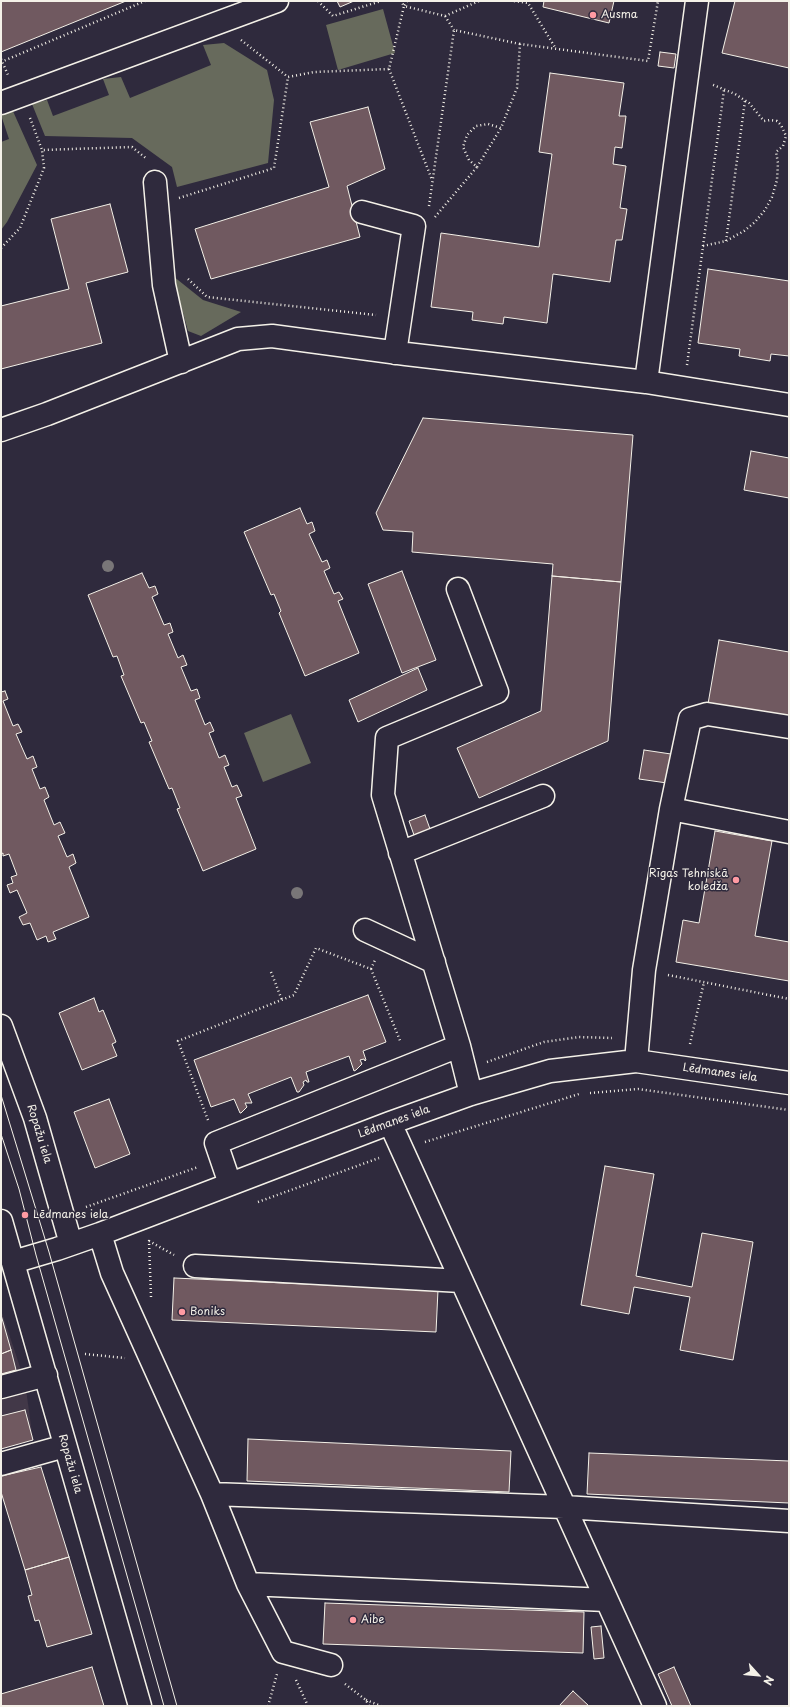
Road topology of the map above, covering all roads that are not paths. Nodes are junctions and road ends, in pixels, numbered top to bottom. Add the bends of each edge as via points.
1 (277, 1) edge
2 (697, 1) edge
3 (1, 103) edge
4 (155, 182) road end
5 (362, 212) dead end
6 (395, 353) junction
7 (181, 362) junction
8 (646, 382) junction
9 (789, 406) edge
10 (1, 430) edge
11 (458, 589) dead end
12 (789, 727) edge
13 (543, 796) dead end
14 (671, 809) junction
15 (789, 832) edge
16 (400, 853) junction
17 (365, 930) dead end
18 (434, 962) junction
19 (1, 1026) edge
20 (459, 1046) junction
21 (636, 1061) junction
22 (789, 1083) edge
23 (471, 1094) junction
24 (390, 1123) junction
25 (230, 1184) junction
26 (1, 1221) edge
27 (100, 1234) junction
28 (71, 1244) junction
29 (13, 1262) junction
30 (195, 1266) road end
31 (461, 1281) junction
32 (46, 1376) junction
33 (1, 1387) edge
34 (65, 1446) junction
35 (1, 1464) edge
36 (212, 1494) junction
37 (564, 1507) junction
38 (789, 1521) edge
39 (248, 1584) junction
40 (606, 1600) junction
41 (331, 1664) road end
42 (140, 1706) edge
43 (655, 1706) edge

1 - 3 street
2 - 8 street
4 - 7 street via 164,285
5 - 6 street via 414,226
6 - 7 street via 272,336 238,339
6 - 8 street
7 - 10 street
8 - 9 street
11 - 16 street via 497,692 387,738 383,796
12 - 14 street via 707,714 690,719
13 - 16 street
14 - 15 street
14 - 21 street via 644,970
16 - 18 street
17 - 18 street
18 - 20 street
19 - 28 street, Ropažu iela via 35,1118
20 - 23 street
20 - 25 street via 216,1143
21 - 22 street, Lēdmanes iela
21 - 23 street, Lēdmanes iela via 550,1071
23 - 24 street, Lēdmanes iela
24 - 25 street, Lēdmanes iela
24 - 31 street
25 - 27 street, Lēdmanes iela
26 - 29 street, Ropažu iela
27 - 28 street, Lēdmanes iela
27 - 36 street via 112,1273
28 - 29 street, Lēdmanes iela
29 - 32 street, Ropažu iela
30 - 31 street
31 - 37 street
32 - 33 street
32 - 34 street, Ropažu iela
34 - 35 street
34 - 42 street, Ropažu iela
36 - 37 street
36 - 39 street
37 - 38 street
37 - 40 street
39 - 40 street
39 - 41 street via 283,1652
40 - 43 street

